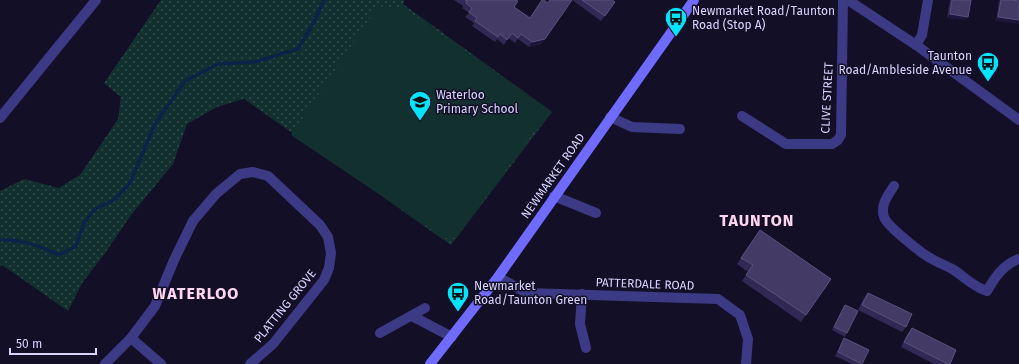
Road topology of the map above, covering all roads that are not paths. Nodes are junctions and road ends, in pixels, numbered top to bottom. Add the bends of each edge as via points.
1 (96, 0) edge
2 (694, 0) edge
3 (843, 0) edge
4 (848, 0) edge
5 (928, 0) edge
6 (916, 45) junction
7 (742, 116) dead end
8 (610, 117) junction
9 (0, 118) edge
10 (1019, 120) edge
11 (680, 129) dead end
12 (894, 186) dead end
13 (554, 196) junction
14 (596, 214) dead end
15 (1019, 259) edge
16 (498, 277) junction
17 (582, 294) junction
18 (425, 308) dead end
19 (412, 316) junction
20 (380, 333) dead end
21 (452, 337) junction
22 (131, 338) junction
23 (586, 348) dead end
24 (105, 364) edge
25 (160, 364) edge
26 (250, 364) edge
27 (430, 364) edge
28 (746, 364) edge

1 - 9 street
2 - 8 street, NEWMARKET ROAD
3 - 7 street, CLIVE STREET via 838,140 832,144 786,144
4 - 6 street
5 - 6 street via 922,35
6 - 10 street
8 - 11 street via 632,127
8 - 13 street, NEWMARKET ROAD
12 - 15 street via 883,209 889,226 930,258 954,270 975,286 988,290 994,278 1005,266
13 - 14 street
13 - 16 street, NEWMARKET ROAD
16 - 17 street, PATTERDALE ROAD via 527,293
16 - 21 street, NEWMARKET ROAD
17 - 23 street via 580,324
17 - 28 street, PATTERDALE ROAD via 718,299 740,315 748,339
18 - 19 street
19 - 20 street
19 - 21 street
21 - 27 street, NEWMARKET ROAD
22 - 24 street, PLATTING GROVE
22 - 25 street
22 - 26 street, PLATTING GROVE via 155,306 193,221 216,194 240,174 253,172 268,176 320,225 328,237 331,253 324,280 273,344

